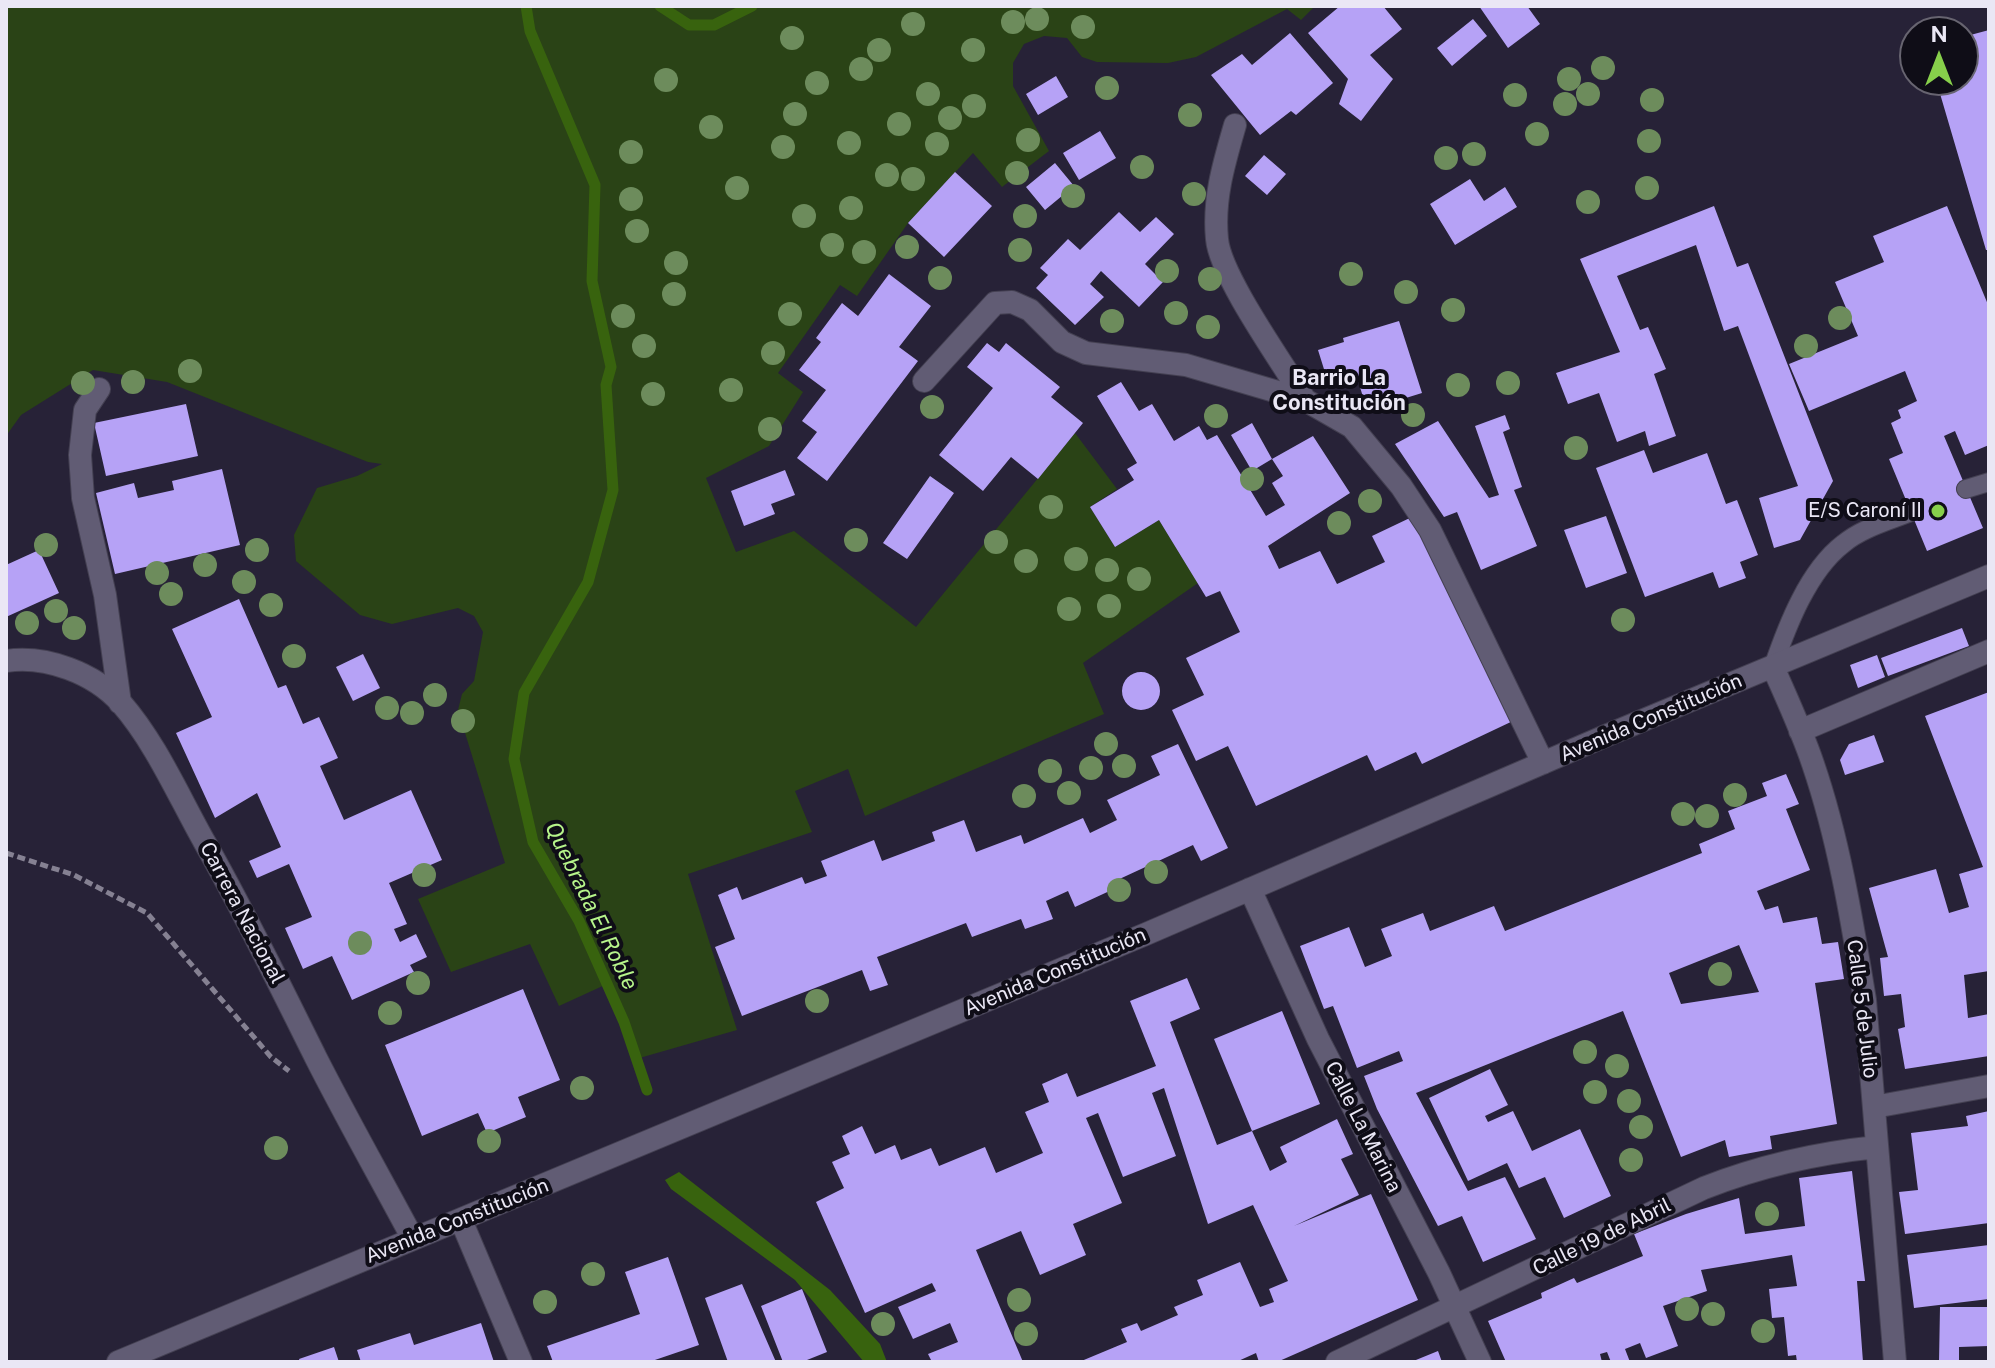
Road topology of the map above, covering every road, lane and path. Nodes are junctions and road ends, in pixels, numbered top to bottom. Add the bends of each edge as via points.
1 (1235, 125) dead end
2 (924, 381) dead end
3 (99, 389) dead end
4 (1305, 400) junction
5 (1989, 482) edge
6 (1966, 489) dead end
7 (1911, 512) dead end
8 (1989, 576) edge
9 (1989, 651) edge
10 (6, 661) edge
11 (1773, 667) junction
12 (120, 703) junction
13 (1800, 731) junction
14 (1543, 763) junction
15 (6, 853) edge
16 (1250, 889) junction
17 (299, 1080) dead end
18 (1989, 1086) edge
19 (1874, 1107) junction
20 (1877, 1147) junction
21 (461, 1220) junction
22 (413, 1239) junction
23 (1455, 1307) junction
24 (118, 1362) edge
25 (521, 1362) edge
26 (1337, 1362) edge
27 (1480, 1362) edge
28 (1895, 1362) edge

1 - 4 street via 1221,172 1217,242 1226,268
2 - 4 street via 995,303 1012,302 1030,310 1062,342 1086,353 1186,365
3 - 12 street via 85,410 80,455
4 - 14 street via 1352,427 1430,530
5 - 6 lane
7 - 11 lane via 1842,544 1802,598
8 - 11 street, Avenida Constitución
9 - 13 street
10 - 12 street, Carrera Nacional via 50,662 98,683
11 - 13 street, Calle 5 de Julio
11 - 14 street, Avenida Constitución
12 - 22 street, Carrera Nacional via 146,738 232,890
13 - 19 street, Calle 5 de Julio via 1847,899 1865,1000
14 - 16 street, Avenida Constitución
15 - 17 path via 74,875 147,913 271,1057
16 - 21 street, Avenida Constitución
16 - 23 street, Calle La Marina via 1318,1039
18 - 19 street
19 - 20 street, Calle 5 de Julio
20 - 23 street, Calle 19 de Abril via 1788,1160 1738,1174
20 - 28 street, Calle 5 de Julio
21 - 22 street, Avenida Constitución
21 - 25 street
22 - 24 street, Avenida Constitución
23 - 26 street, Calle 19 de Abril
23 - 27 street, Calle La Marina

